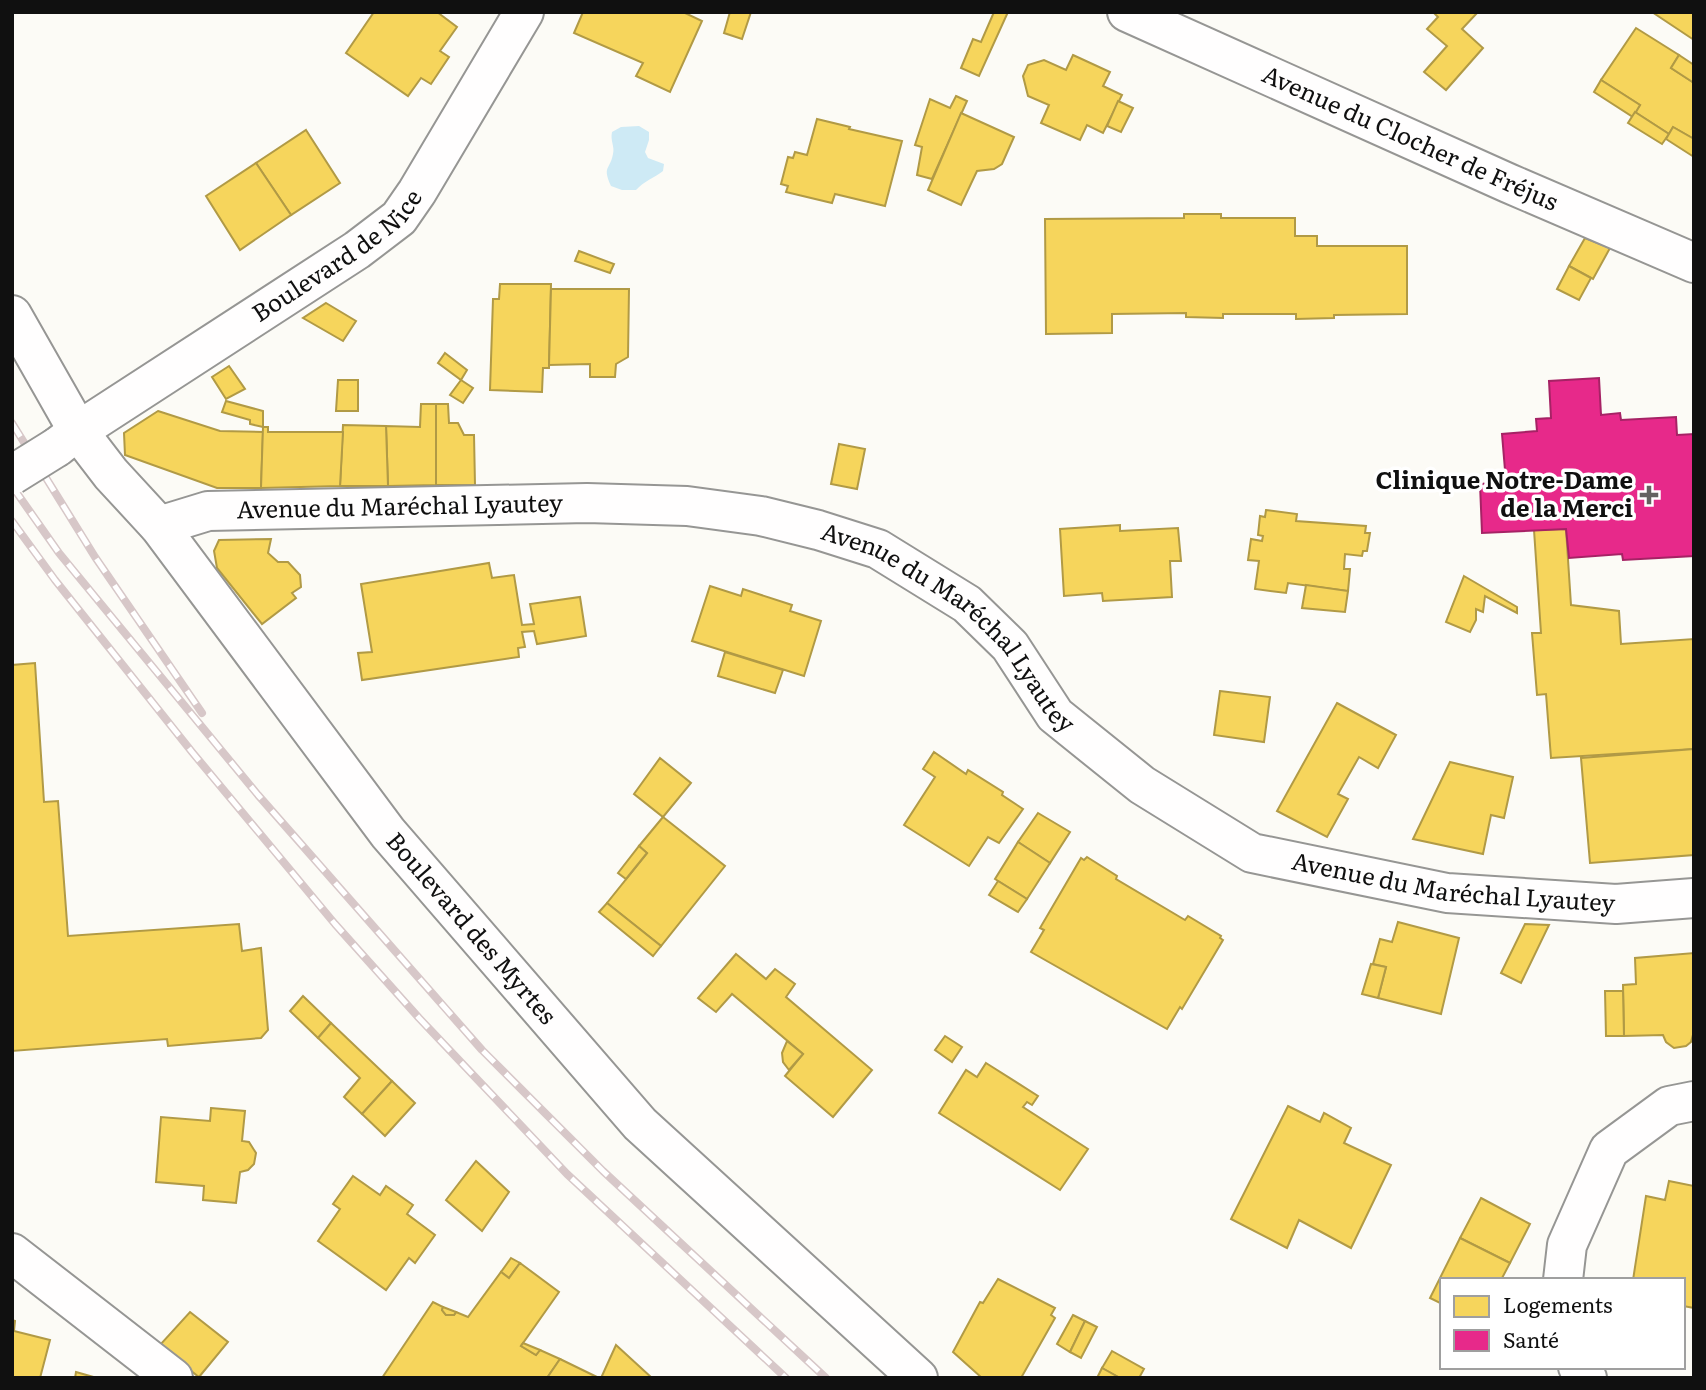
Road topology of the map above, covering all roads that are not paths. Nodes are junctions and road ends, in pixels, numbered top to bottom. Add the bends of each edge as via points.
1 (524, 12) edge
2 (1127, 12) edge
3 (1694, 263) edge
4 (12, 315) edge
5 (67, 439) junction
6 (12, 475) edge
7 (159, 526) junction
8 (1694, 898) edge
9 (1694, 1101) edge
10 (12, 1253) edge
11 (1563, 1278) edge
12 (173, 1378) edge
13 (918, 1378) edge

1 - 5 street, Boulevard de Nice via 399,218
2 - 3 street, Avenue du Clocher de Fréjus
4 - 5 street, Boulevard des Myrtes
5 - 6 street, Boulevard de Nice, bridge
5 - 7 street, Boulevard des Myrtes via 111,474
7 - 8 street, Avenue du Maréchal Lyautey via 208,511 587,503 687,506 761,516 878,550 967,604 1010,646 1055,715 1142,785 1252,853 1447,892 1616,904
7 - 13 street, Boulevard des Myrtes via 388,833 640,1124
9 - 11 street via 1669,1105 1609,1150 1567,1245
10 - 12 street

